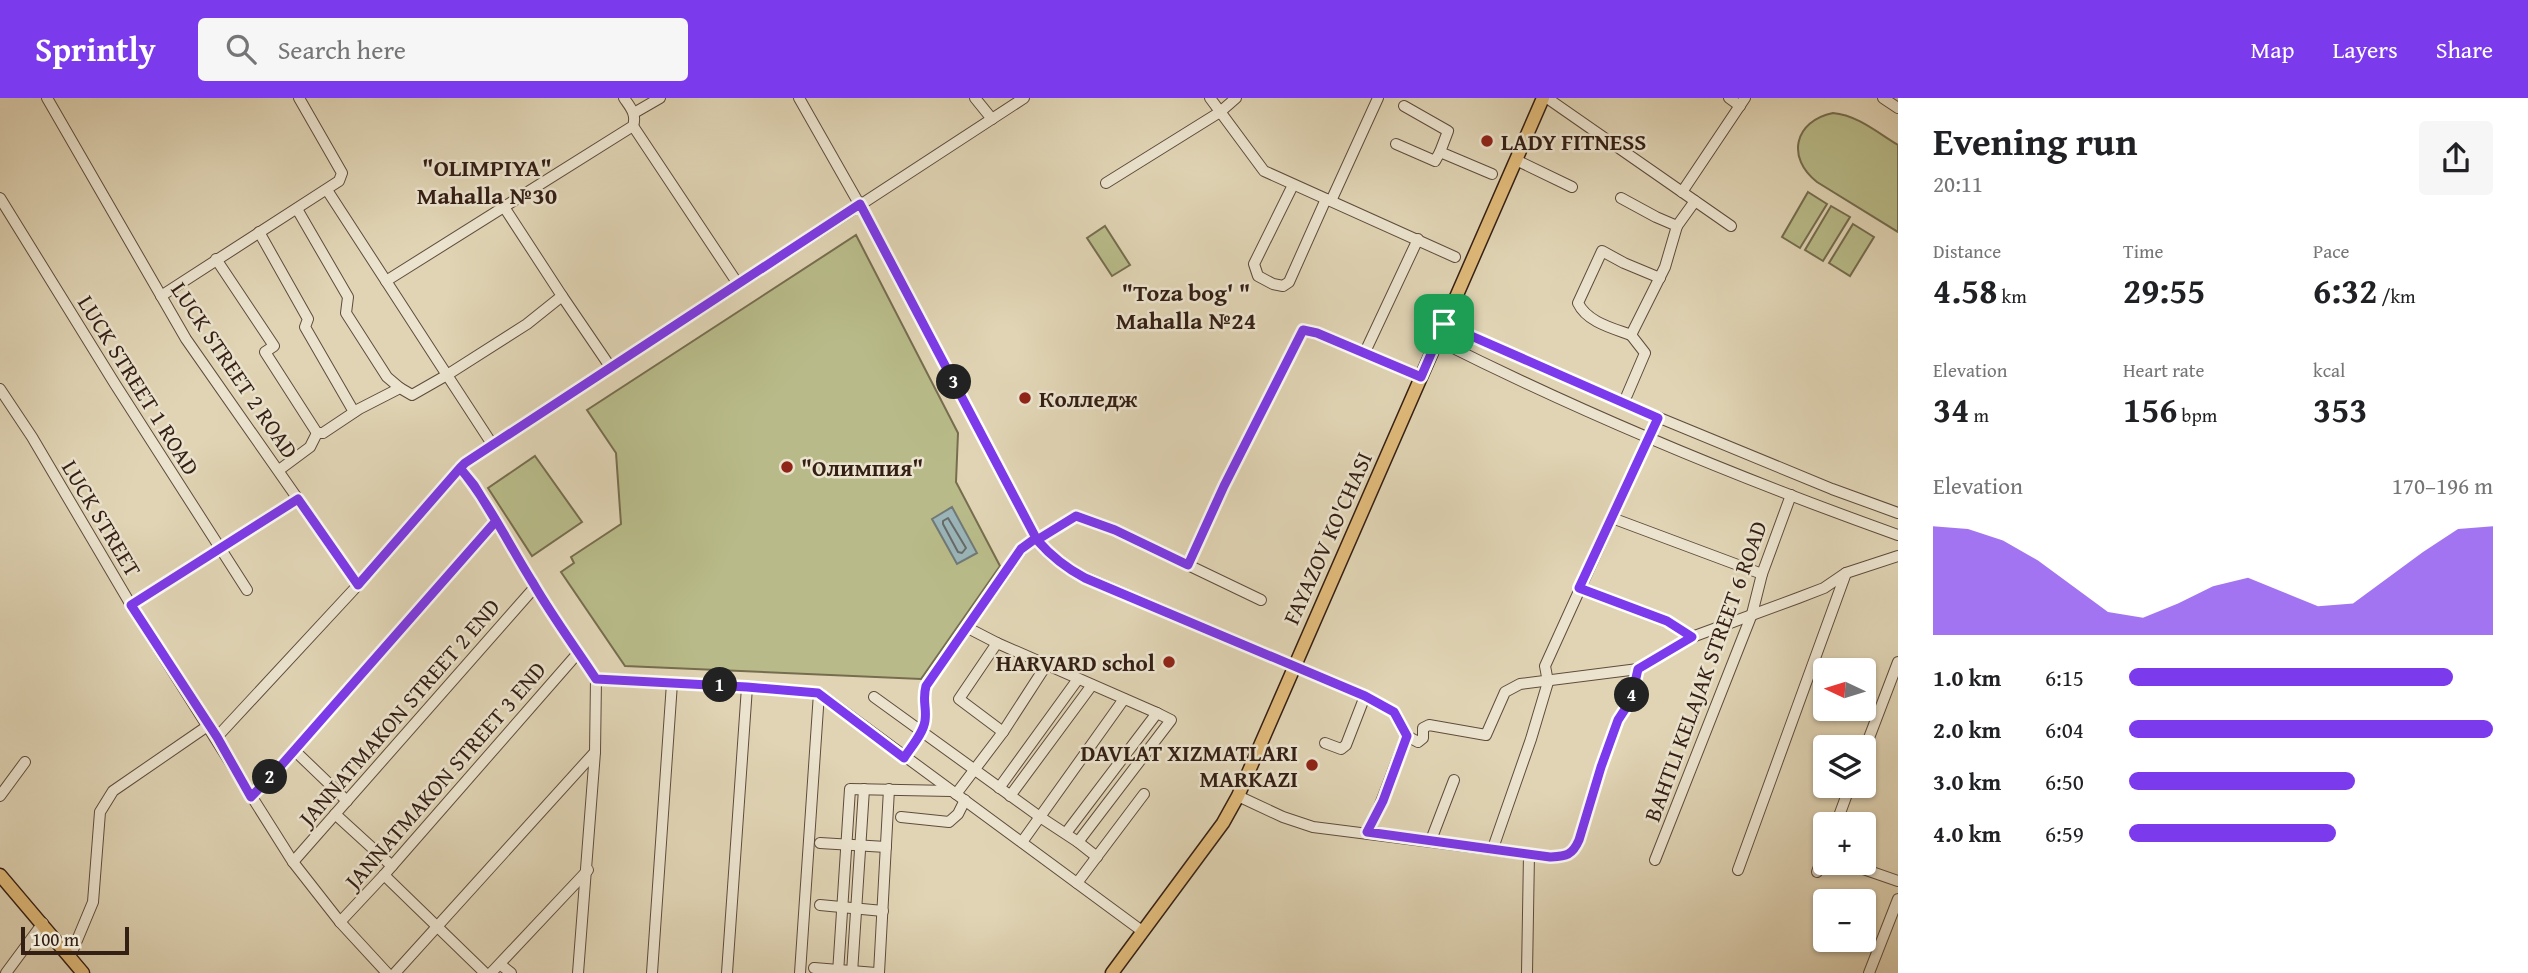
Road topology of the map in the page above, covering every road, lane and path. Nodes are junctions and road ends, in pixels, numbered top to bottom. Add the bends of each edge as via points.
1 (47, 98) edge
2 (299, 98) edge
3 (624, 98) edge
4 (660, 98) edge
5 (799, 98) edge
6 (975, 98) edge
7 (1024, 98) edge
8 (1210, 98) edge
9 (1236, 98) edge
10 (1378, 98) edge
11 (1545, 98) edge
12 (1729, 98) edge
13 (1883, 98) edge
14 (1743, 102) edge
15 (1404, 106) dead end
16 (1898, 108) edge
17 (634, 113) junction
18 (1220, 113) junction
19 (992, 119) junction
20 (633, 125) junction
21 (1396, 144) dead end
22 (1440, 152) junction
23 (1516, 160) junction
24 (1492, 174) dead end
25 (1106, 183) dead end
26 (1293, 185) junction
27 (1573, 187) dead end
28 (327, 190) junction
29 (1682, 192) junction
30 (0, 198) edge
31 (1621, 198) dead end
32 (1329, 200) junction
33 (1695, 201) junction
34 (860, 204) junction
35 (504, 207) junction
36 (297, 209) junction
37 (1677, 226) junction
38 (1731, 226) dead end
39 (259, 232) junction
40 (1418, 239) junction
41 (1455, 257) dead end
42 (216, 259) junction
43 (1660, 278) junction
44 (386, 281) junction
45 (738, 284) junction
46 (161, 296) junction
47 (562, 296) junction
48 (1444, 324) junction
49 (1631, 335) junction
50 (1437, 340) junction
51 (1365, 352) junction
52 (611, 368) junction
53 (447, 374) junction
54 (1421, 377) junction
55 (400, 388) junction
56 (0, 389) edge
57 (1627, 395) dead end
58 (354, 412) junction
59 (1658, 418) junction
60 (317, 433) junction
61 (1649, 437) junction
62 (492, 444) junction
63 (279, 470) junction
64 (456, 471) junction
65 (1791, 495) junction
66 (298, 499) junction
67 (1898, 513) edge
68 (1612, 518) junction
69 (496, 521) junction
70 (1898, 535) edge
71 (1036, 539) junction
72 (220, 549) junction
73 (1898, 556) edge
74 (1188, 565) junction
75 (1846, 573) junction
76 (1762, 574) junction
77 (358, 585) junction
78 (535, 587) junction
79 (1579, 588) junction
80 (247, 590) dead end
81 (1261, 600) dead end
82 (131, 605) junction
83 (1752, 614) junction
84 (966, 627) junction
85 (1692, 637) junction
86 (997, 643) junction
87 (578, 653) junction
88 (1898, 662) edge
89 (1047, 664) junction
90 (1294, 666) junction
91 (1638, 669) junction
92 (596, 679) junction
93 (1078, 679) junction
94 (672, 682) junction
95 (1548, 682) junction
96 (1091, 685) junction
97 (747, 687) junction
98 (818, 693) junction
99 (1365, 696) junction
100 (874, 697) dead end
101 (1124, 699) junction
102 (1157, 713) junction
103 (209, 726) junction
104 (921, 732) junction
105 (1003, 732) junction
106 (1870, 735) edge
107 (1407, 736) junction
108 (217, 737) junction
109 (1325, 743) dead end
110 (294, 750) junction
111 (596, 752) junction
112 (904, 758) junction
113 (25, 762) dead end
114 (975, 771) junction
115 (1454, 780) dead end
116 (999, 788) junction
117 (864, 789) junction
118 (889, 789) junction
119 (1144, 794) dead end
120 (958, 795) junction
121 (0, 796) edge
122 (1010, 796) junction
123 (1238, 796) junction
124 (251, 797) junction
125 (347, 801) junction
126 (335, 814) junction
127 (901, 817) dead end
128 (1040, 817) junction
129 (1367, 832) junction
130 (1066, 833) junction
131 (1431, 840) junction
132 (1022, 842) junction
133 (1078, 842) junction
134 (820, 843) dead end
135 (846, 845) junction
136 (861, 847) junction
137 (886, 848) junction
138 (1493, 848) junction
139 (1529, 854) junction
140 (1097, 857) junction
141 (1655, 860) dead end
142 (293, 862) junction
143 (392, 866) junction
144 (588, 870) junction
145 (1738, 870) dead end
146 (1876, 873) edge
147 (0, 875) edge
148 (384, 876) junction
149 (1898, 881) edge
150 (1077, 883) junction
151 (1898, 899) edge
152 (820, 905) dead end
153 (843, 907) junction
154 (858, 909) junction
155 (883, 911) junction
156 (340, 922) junction
157 (43, 923) junction
158 (437, 925) junction
159 (1142, 931) junction
160 (70, 957) junction
161 (500, 965) junction
162 (814, 968) dead end
163 (838, 971) edge
164 (852, 972) edge
165 (6, 973) edge
166 (83, 973) edge
167 (387, 973) edge
168 (395, 973) edge
169 (485, 973) edge
170 (491, 973) edge
171 (511, 973) edge
172 (579, 973) edge
173 (652, 973) edge
174 (727, 973) edge
175 (800, 973) edge
176 (877, 973) edge
177 (1112, 973) edge
178 (1527, 973) edge
179 (1870, 973) edge

1 - 46 street, LUCK STREET 2 ROAD
2 - 28 street via 342,173
3 - 17 street
4 - 17 street
5 - 34 street
6 - 19 street
7 - 19 street
8 - 18 street
9 - 18 street
10 - 32 street
11 - 23 main road, FAYAZOV KO'CHASI
11 - 29 street
12 - 14 street
13 - 16 street
14 - 29 street
15 - 22 street via 1448,131
17 - 20 street
18 - 25 street
18 - 26 street via 1264,171
19 - 34 street
20 - 35 street
20 - 45 street
21 - 22 street via 1435,161
22 - 24 street
23 - 27 street
23 - 48 main road, FAYAZOV KO'CHASI
26 - 32 street
26 - 32 street via 1254,264 1258,276 1273,284 1289,282
28 - 36 street
28 - 44 street
29 - 33 street
30 - 72 street, LUCK STREET 1 ROAD
31 - 37 street
32 - 40 street
33 - 37 street
33 - 38 street
34 - 45 street
34 - 71 street
35 - 44 street
35 - 47 street
36 - 39 street
36 - 55 street via 348,297 346,313 387,377
37 - 43 street
39 - 42 street
39 - 58 street via 309,319 304,327
40 - 41 street
40 - 51 street
42 - 46 street
42 - 60 street via 274,346 265,352
43 - 49 street
43 - 49 street via 1602,251 1578,303 1600,324
44 - 53 street
45 - 52 street
46 - 63 street, LUCK STREET 2 ROAD
47 - 52 street
47 - 53 street via 527,324
48 - 50 main road, FAYAZOV KO'CHASI
48 - 59 street
49 - 57 street via 1646,353
50 - 54 main road, FAYAZOV KO'CHASI
50 - 61 street
51 - 54 street
51 - 74 street via 1303,330
52 - 62 street
53 - 55 street via 412,395
53 - 62 street
54 - 90 main road, FAYAZOV KO'CHASI
55 - 58 street
56 - 82 street, LUCK STREET
58 - 60 street
59 - 61 street
59 - 67 street
60 - 63 street via 310,447
61 - 65 street
61 - 68 street
62 - 64 street
63 - 66 street, LUCK STREET 2 ROAD
64 - 69 street via 474,485
64 - 77 street
65 - 70 street
65 - 76 street, BAHTLI KELAJAK STREET 6 ROAD
66 - 72 street
66 - 77 street, LUCK STREET 2 ROAD
68 - 76 street
68 - 79 street
69 - 78 street
69 - 110 street
71 - 74 street via 1076,516
71 - 84 street via 1021,549
71 - 90 street via 1071,571
72 - 80 street, LUCK STREET 1 ROAD
72 - 82 street
73 - 75 street
74 - 81 street
75 - 83 street via 1824,588
75 - 145 street
76 - 83 street, BAHTLI KELAJAK STREET 6 ROAD
77 - 108 street
78 - 87 street
78 - 125 street, JANNATMAKON STREET 2 END
79 - 85 street via 1667,621
79 - 95 street via 1545,666
82 - 103 street, LUCK STREET
83 - 85 street
83 - 141 street, BAHTLI KELAJAK STREET 6 ROAD
84 - 86 street
84 - 104 street via 926,686
85 - 91 street
86 - 89 street
86 - 105 street via 959,699
87 - 92 street
87 - 143 street, JANNATMAKON STREET 3 END
88 - 106 street
89 - 93 street
89 - 105 street
90 - 99 street
90 - 123 main road, FAYAZOV KO'CHASI
91 - 95 street
91 - 139 street via 1631,700 1618,720 1574,851 1567,856
92 - 94 street
92 - 111 street
93 - 96 street
93 - 116 street
94 - 97 street
94 - 173 street
95 - 107 street via 1520,684 1504,692 1486,735 1429,724 1418,742
95 - 138 street
96 - 101 street
96 - 122 street
97 - 98 street
97 - 174 street
98 - 112 street
98 - 175 street
99 - 107 street via 1394,712
99 - 109 street via 1346,744 1341,749
100 - 104 street
101 - 102 street
101 - 128 street
102 - 130 street
102 - 133 street via 1171,720
103 - 108 street, LUCK STREET
103 - 160 street via 113,791 100,812 93,902
104 - 112 street
104 - 114 street
105 - 114 street
107 - 129 street
108 - 124 street, LUCK STREET
110 - 124 street
110 - 125 street
111 - 144 street
111 - 158 street
112 - 120 street
113 - 121 street
114 - 116 street
114 - 120 street
115 - 131 street
116 - 122 street
117 - 118 street
117 - 135 street via 850,789
117 - 136 street
118 - 120 street
118 - 137 street
119 - 140 street
120 - 127 street via 958,814 949,822
120 - 132 street
122 - 128 street
123 - 129 street via 1313,827
123 - 159 main road, FAYAZOV KO'CHASI
124 - 142 street, LUCK STREET
125 - 126 street, JANNATMAKON STREET 2 END
126 - 142 street, JANNATMAKON STREET 2 END
126 - 143 street
128 - 130 street
128 - 132 street
129 - 131 street
130 - 133 street
131 - 138 street
132 - 150 street
133 - 140 street
134 - 135 street
135 - 136 street
135 - 153 street
136 - 137 street
136 - 154 street
137 - 155 street
138 - 139 street
139 - 178 street
140 - 150 street
142 - 156 street, LUCK STREET
143 - 148 street, JANNATMAKON STREET 3 END
144 - 161 street
144 - 172 street
146 - 149 street
147 - 157 main road
148 - 156 street, JANNATMAKON STREET 3 END
148 - 158 street
150 - 159 street
151 - 179 street
152 - 153 street
153 - 154 street
153 - 163 street
154 - 155 street
154 - 164 street
155 - 176 street
156 - 167 street, LUCK STREET
157 - 160 main road
157 - 165 street
158 - 168 street
158 - 169 street
159 - 177 main road, FAYAZOV KO'CHASI
160 - 166 main road
161 - 170 street
161 - 171 street
162 - 163 street
163 - 164 street
164 - 176 street

